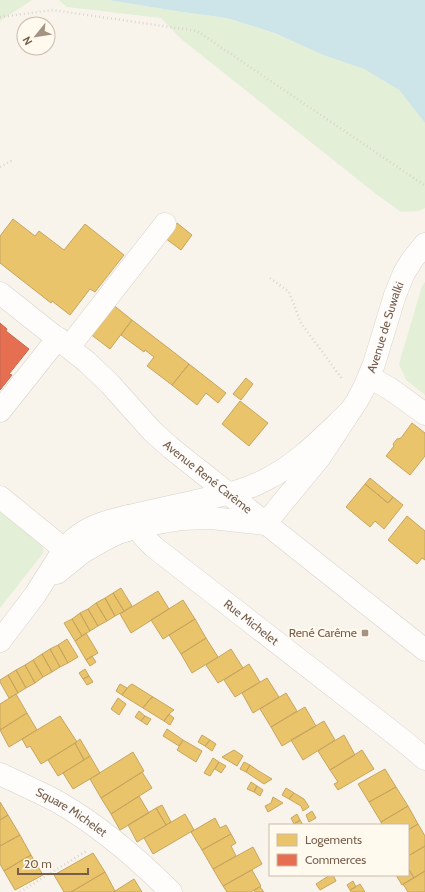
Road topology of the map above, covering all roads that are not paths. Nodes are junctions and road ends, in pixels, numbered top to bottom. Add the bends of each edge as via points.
1 (165, 224) dead end
2 (425, 244) edge
3 (0, 293) edge
4 (63, 342) junction
5 (369, 376) junction
6 (353, 406) junction
7 (0, 411) edge
8 (425, 414) edge
9 (228, 494) junction
10 (0, 497) edge
11 (132, 522) junction
12 (265, 524) junction
13 (70, 553) junction
14 (0, 641) edge
15 (425, 650) edge
16 (425, 759) edge
17 (0, 774) edge
18 (171, 892) edge

1 - 4 street
2 - 5 street, Avenue de Suwalki via 404,273 394,295
3 - 4 street, Avenue René Carême
4 - 7 street
4 - 9 street, Avenue René Carême via 104,377 158,437
5 - 6 street, Avenue de Suwalki
5 - 8 street
6 - 9 street, Avenue de Suwalki via 317,442 283,470 259,483
6 - 12 street, Avenue de Suwalki via 320,457
9 - 11 street
9 - 12 street, Avenue René Carême
10 - 13 street
11 - 12 street via 146,525 199,518
11 - 13 street via 109,521 87,529 70,542
11 - 16 street, Rue Michelet via 154,547
12 - 15 street, Avenue René Carême
13 - 14 street via 56,561 35,595
17 - 18 street, Square Michelet via 59,803 83,818 149,870

